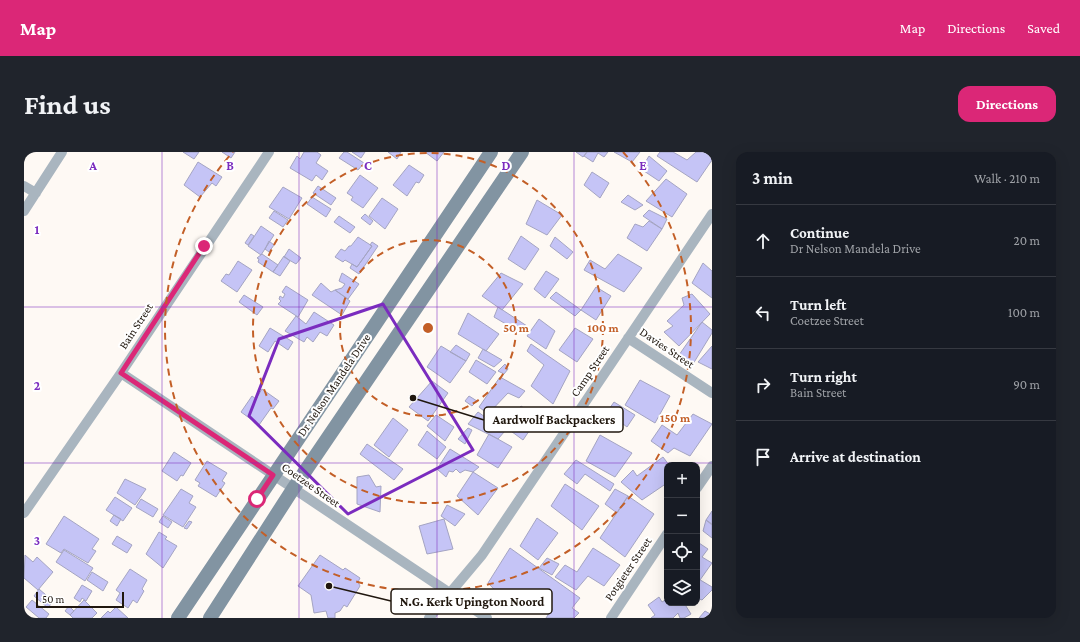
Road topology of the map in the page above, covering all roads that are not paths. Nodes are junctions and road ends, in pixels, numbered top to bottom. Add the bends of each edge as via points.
1 (62, 152) edge
2 (269, 152) edge
3 (491, 152) edge
4 (522, 152) edge
5 (24, 186) edge
6 (36, 193) junction
7 (24, 211) edge
8 (712, 214) edge
9 (628, 338) junction
10 (121, 373) junction
11 (712, 393) edge
12 (712, 466) edge
13 (273, 475) junction
14 (700, 484) edge
15 (293, 490) junction
16 (24, 513) edge
17 (664, 538) edge
18 (451, 594) junction
19 (178, 618) edge
20 (210, 618) edge
21 (429, 618) edge
22 (487, 618) edge
23 (611, 618) edge

1 - 6 street
2 - 10 street, Bain Street
3 - 13 street, Dr Nelson Mandela Drive
4 - 15 street, Dr Nelson Mandela Drive
5 - 6 street
6 - 7 street
8 - 9 street, Camp Street
9 - 11 street, Davies Street
9 - 18 street, Camp Street via 482,555
10 - 13 street, Coetzee Street
10 - 16 street, Bain Street
12 - 14 street
13 - 15 street, Coetzee Street
13 - 19 street, Dr Nelson Mandela Drive
15 - 18 street, Coetzee Street
15 - 20 street, Dr Nelson Mandela Drive
17 - 23 street, Potgieter Street
18 - 21 street, Camp Street
18 - 22 street, Coetzee Street

